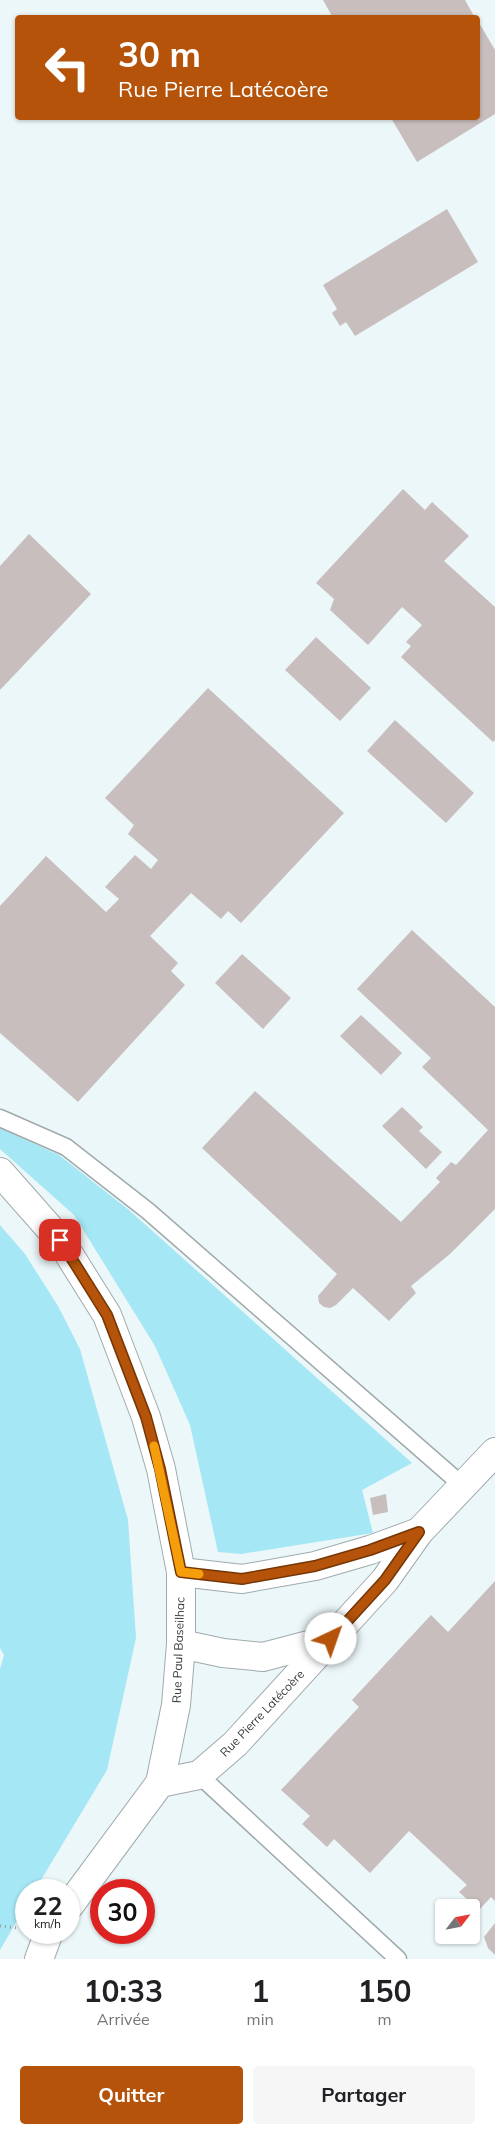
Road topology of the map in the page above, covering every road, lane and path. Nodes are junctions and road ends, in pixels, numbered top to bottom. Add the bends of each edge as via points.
1 (0, 1118) edge
2 (0, 1172) edge
3 (495, 1452) edge
4 (462, 1485) junction
5 (419, 1532) junction
6 (181, 1572) junction
7 (331, 1639) junction
8 (181, 1644) junction
9 (199, 1775) junction
10 (160, 1783) junction
11 (80, 1891) edge
12 (0, 1926) edge
13 (15, 1928) edge
14 (45, 1944) edge
15 (39, 1959) edge
16 (398, 1959) edge

1 - 4 lane via 66,1147 148,1210
2 - 6 street, Rue Paul Baseilhac via 60,1240 107,1315 146,1417
3 - 4 street, Rue Pierre Latécoère
4 - 5 street, Rue Pierre Latécoère
5 - 6 street, Rue Pierre Latécoère via 315,1566 242,1579
5 - 7 street, Rue Pierre Latécoère via 385,1580
6 - 8 street, Rue Paul Baseilhac
7 - 8 street, Rue Pierre Latécoère via 264,1657
7 - 9 street, Rue Pierre Latécoère via 235,1744
8 - 10 street, Rue Paul Baseilhac via 176,1705
9 - 10 street, Rue Pierre Latécoère
9 - 16 lane
10 - 11 street
12 - 13 path
14 - 15 street

